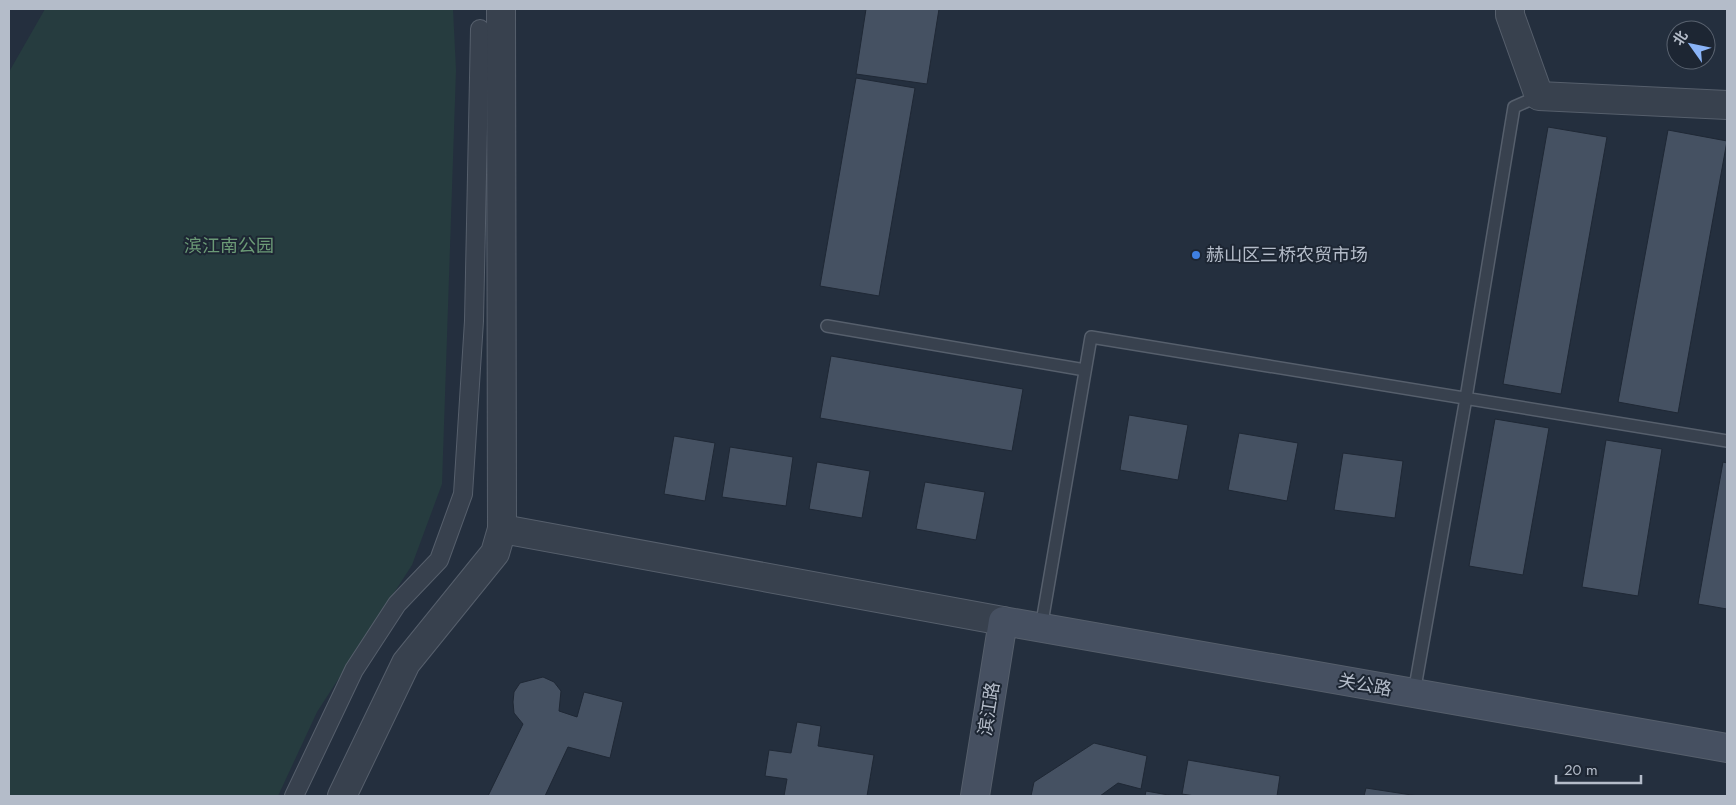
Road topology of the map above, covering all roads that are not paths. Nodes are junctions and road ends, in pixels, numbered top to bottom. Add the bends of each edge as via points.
1 (501, 9) edge
2 (1510, 9) edge
3 (480, 29) dead end
4 (1538, 96) junction
5 (1727, 104) edge
6 (827, 326) dead end
7 (1085, 370) junction
8 (1466, 398) junction
9 (1727, 441) edge
10 (502, 529) junction
11 (1003, 621) junction
12 (1041, 628) junction
13 (1414, 693) junction
14 (1727, 748) edge
15 (294, 796) edge
16 (342, 796) edge
17 (975, 796) edge

1 - 10 street
2 - 4 street
3 - 15 street via 474,321 463,494 439,560 398,604 354,670
4 - 5 street
4 - 8 lane via 1514,107
6 - 7 lane
7 - 8 lane via 1091,337
7 - 12 lane
8 - 9 lane
8 - 13 lane
10 - 11 street
10 - 16 street via 495,553 406,662
11 - 12 main road, 关公路
11 - 17 main road, 滨江路
12 - 13 main road, 关公路
13 - 14 main road, 关公路

